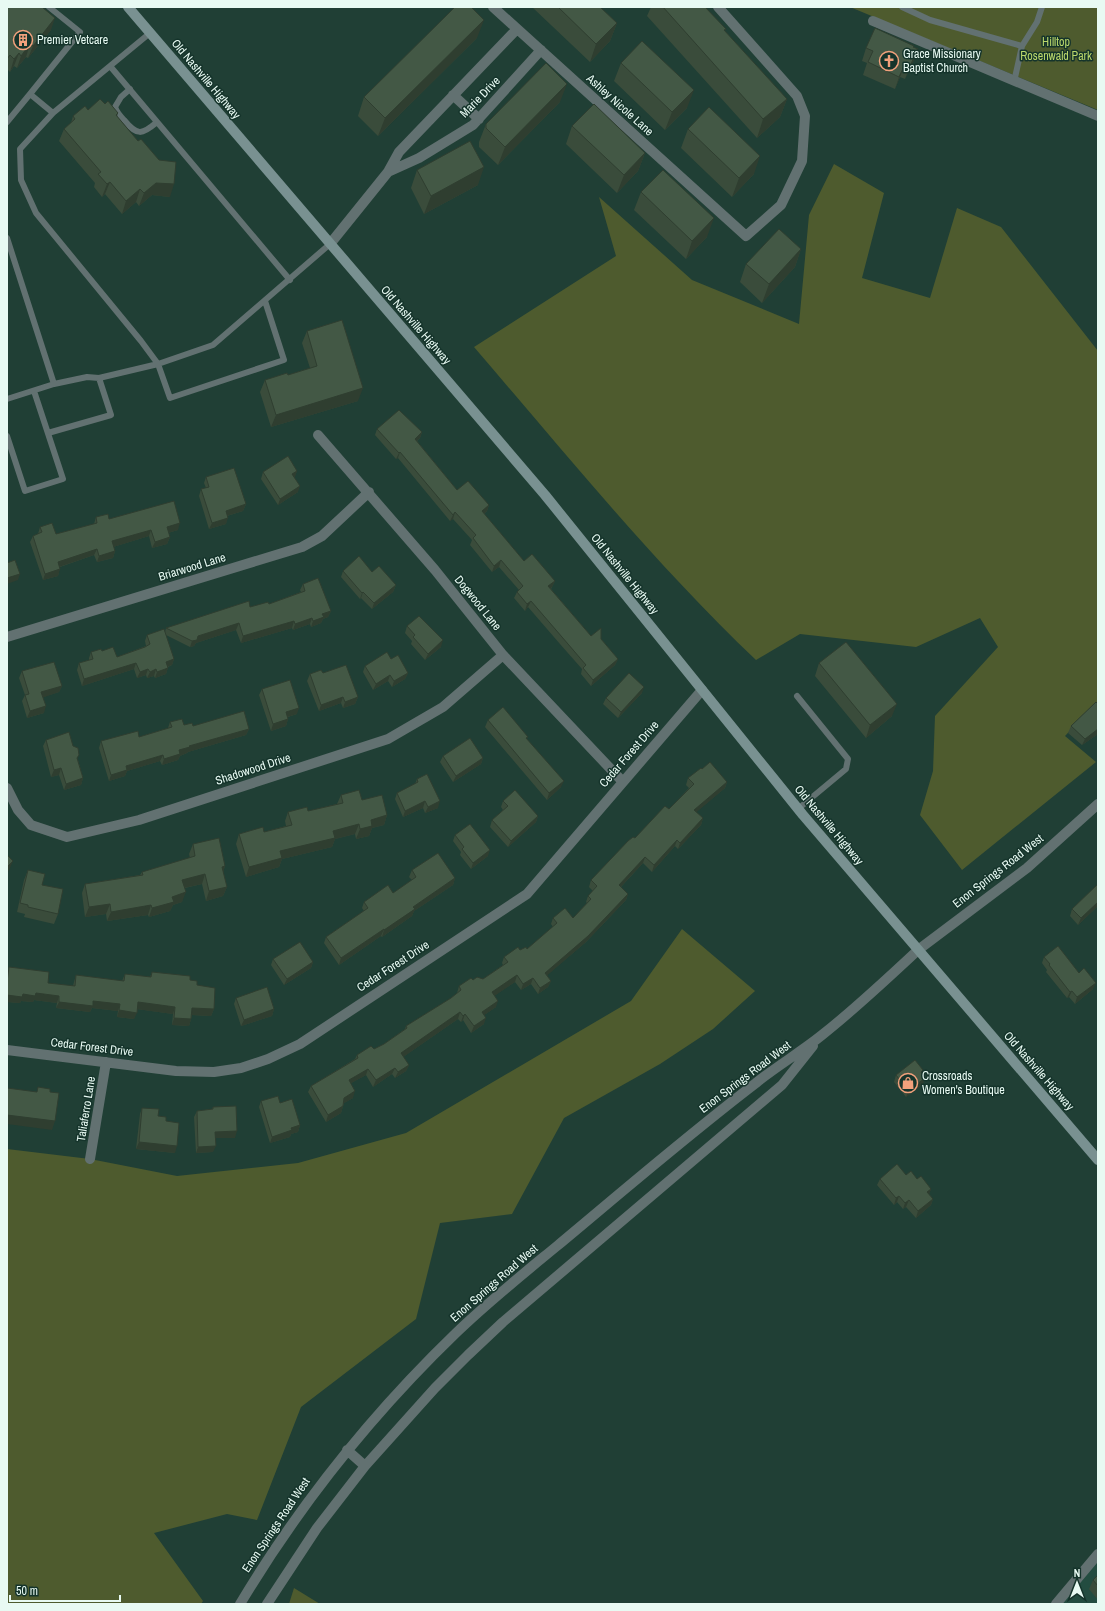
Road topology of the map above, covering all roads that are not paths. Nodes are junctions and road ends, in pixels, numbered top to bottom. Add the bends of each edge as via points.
1 (49, 7) edge
2 (128, 7) edge
3 (493, 7) edge
4 (718, 7) edge
5 (902, 7) edge
6 (1042, 7) edge
7 (873, 22) dead end
8 (517, 30) junction
9 (150, 33) junction
10 (1022, 46) junction
11 (541, 50) junction
12 (110, 66) junction
13 (1014, 82) junction
14 (130, 89) junction
15 (30, 94) junction
16 (453, 95) junction
17 (53, 113) junction
18 (1098, 116) edge
19 (479, 119) junction
20 (7, 122) edge
21 (157, 122) junction
22 (388, 172) junction
23 (7, 238) edge
24 (330, 244) junction
25 (290, 280) junction
26 (265, 301) junction
27 (158, 364) junction
28 (100, 378) junction
29 (54, 384) junction
30 (34, 391) junction
31 (7, 399) edge
32 (48, 433) junction
33 (318, 435) dead end
34 (7, 436) edge
35 (368, 492) junction
36 (7, 638) edge
37 (503, 655) junction
38 (702, 690) junction
39 (797, 696) dead end
40 (623, 782) junction
41 (7, 788) edge
42 (1098, 804) edge
43 (798, 809) junction
44 (918, 950) junction
45 (822, 1036) junction
46 (7, 1050) edge
47 (106, 1062) junction
48 (90, 1160) dead end
49 (1098, 1160) edge
50 (347, 1450) junction
51 (365, 1466) junction
52 (1098, 1554) edge
53 (240, 1604) edge
54 (267, 1604) edge
55 (1056, 1604) edge

1 - 15 lane via 80,32
2 - 9 main road, Old Nashville Highway
3 - 8 street, Ashley Nicole Lane
4 - 11 street, Ashley Nicole Lane via 797,96 805,116 802,161 781,205 746,236
5 - 10 lane via 930,20
6 - 10 lane via 1037,22
7 - 13 street
8 - 11 street, Ashley Nicole Lane
8 - 16 street, Marie Drive
9 - 12 lane
9 - 24 main road, Old Nashville Highway
10 - 13 lane
11 - 19 street, Marie Drive
12 - 14 lane
12 - 17 lane
13 - 18 street
14 - 21 lane
14 - 21 lane via 121,97 116,112 135,132 147,131
15 - 17 lane
15 - 20 lane
16 - 19 street
16 - 22 street, Marie Drive via 399,152
17 - 27 lane via 20,149 21,180 36,213
19 - 22 street, Marie Drive via 473,126 419,158
21 - 25 lane
22 - 24 street, Marie Drive
23 - 29 lane
24 - 25 lane
24 - 38 main road, Old Nashville Highway via 545,495
25 - 26 lane
26 - 27 lane via 214,345
26 - 27 lane via 284,360 170,398
27 - 28 lane
28 - 29 lane via 87,376
28 - 32 lane via 111,415
29 - 30 lane
30 - 31 lane
30 - 32 lane
32 - 34 lane via 63,479 25,491
33 - 35 street, Dogwood Lane
35 - 36 street, Briarwood Lane via 322,536 302,547
35 - 37 street, Dogwood Lane via 436,570
37 - 40 street, Dogwood Lane
37 - 41 street, Shadowood Drive via 443,707 388,739 139,820 67,837 31,825 18,810
38 - 40 street, Cedar Forest Drive
38 - 43 main road, Old Nashville Highway
39 - 43 lane via 848,760 846,769
40 - 47 street, Cedar Forest Drive via 527,894 300,1044 241,1068 214,1072 188,1072
42 - 44 street, Enon Springs Road West via 1026,868
43 - 44 main road, Old Nashville Highway
44 - 45 street, Enon Springs Road West
44 - 49 main road, Old Nashville Highway
45 - 50 street, Enon Springs Road West via 733,1101 505,1289 434,1354
45 - 51 street, Enon Springs Road West via 782,1085 509,1317 468,1355
46 - 47 street, Cedar Forest Drive
47 - 48 street, Taliaferro Lane
50 - 51 street
50 - 53 street, Enon Springs Road West via 302,1510
51 - 54 street, Enon Springs Road West via 317,1528
52 - 55 street

